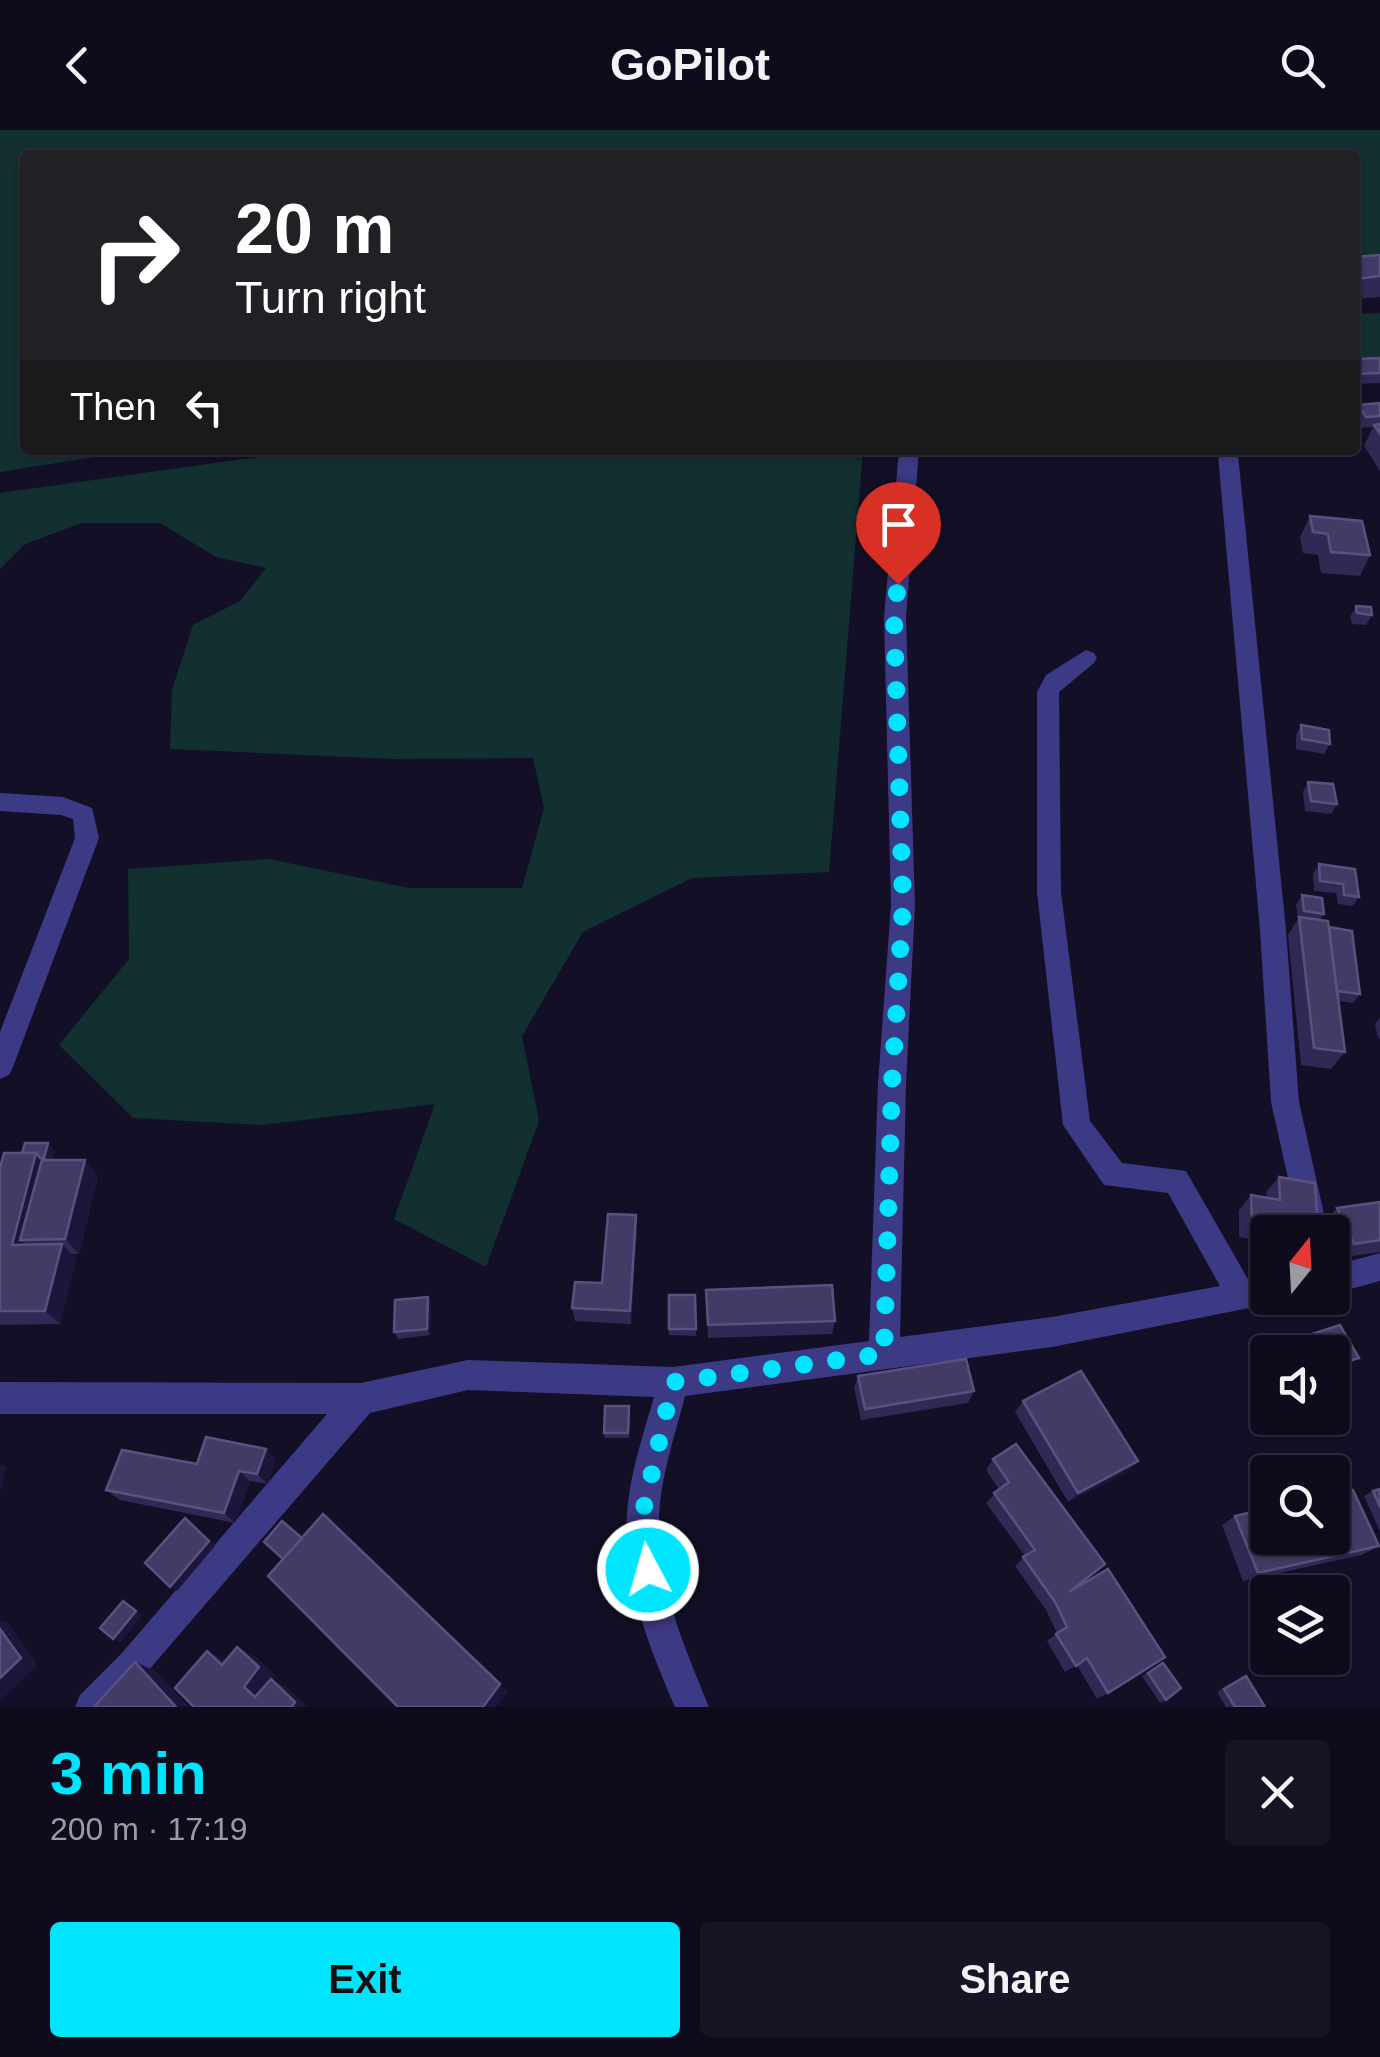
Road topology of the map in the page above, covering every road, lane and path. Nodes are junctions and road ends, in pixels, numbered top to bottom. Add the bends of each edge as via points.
1 (909, 455) edge
2 (1228, 455) edge
3 (1086, 658) dead end
4 (0, 802) edge
5 (0, 1067) edge
6 (1310, 1215) edge
7 (1380, 1268) edge
8 (1350, 1276) edge
9 (1250, 1288) edge
10 (1250, 1295) edge
11 (884, 1354) junction
12 (673, 1382) junction
13 (0, 1398) edge
14 (361, 1399) junction
15 (92, 1707) edge
16 (692, 1707) edge

1 - 11 street via 894,618 903,904
2 - 6 street via 1285,1102
3 - 9 street via 1048,692 1046,738 1050,892 1077,1125 1114,1176 1176,1180
4 - 5 street via 63,806 84,814 88,823
7 - 8 street
10 - 11 street via 1052,1332
11 - 12 street
12 - 14 street via 468,1375
12 - 16 street via 642,1516 650,1590
13 - 14 street
14 - 15 street

